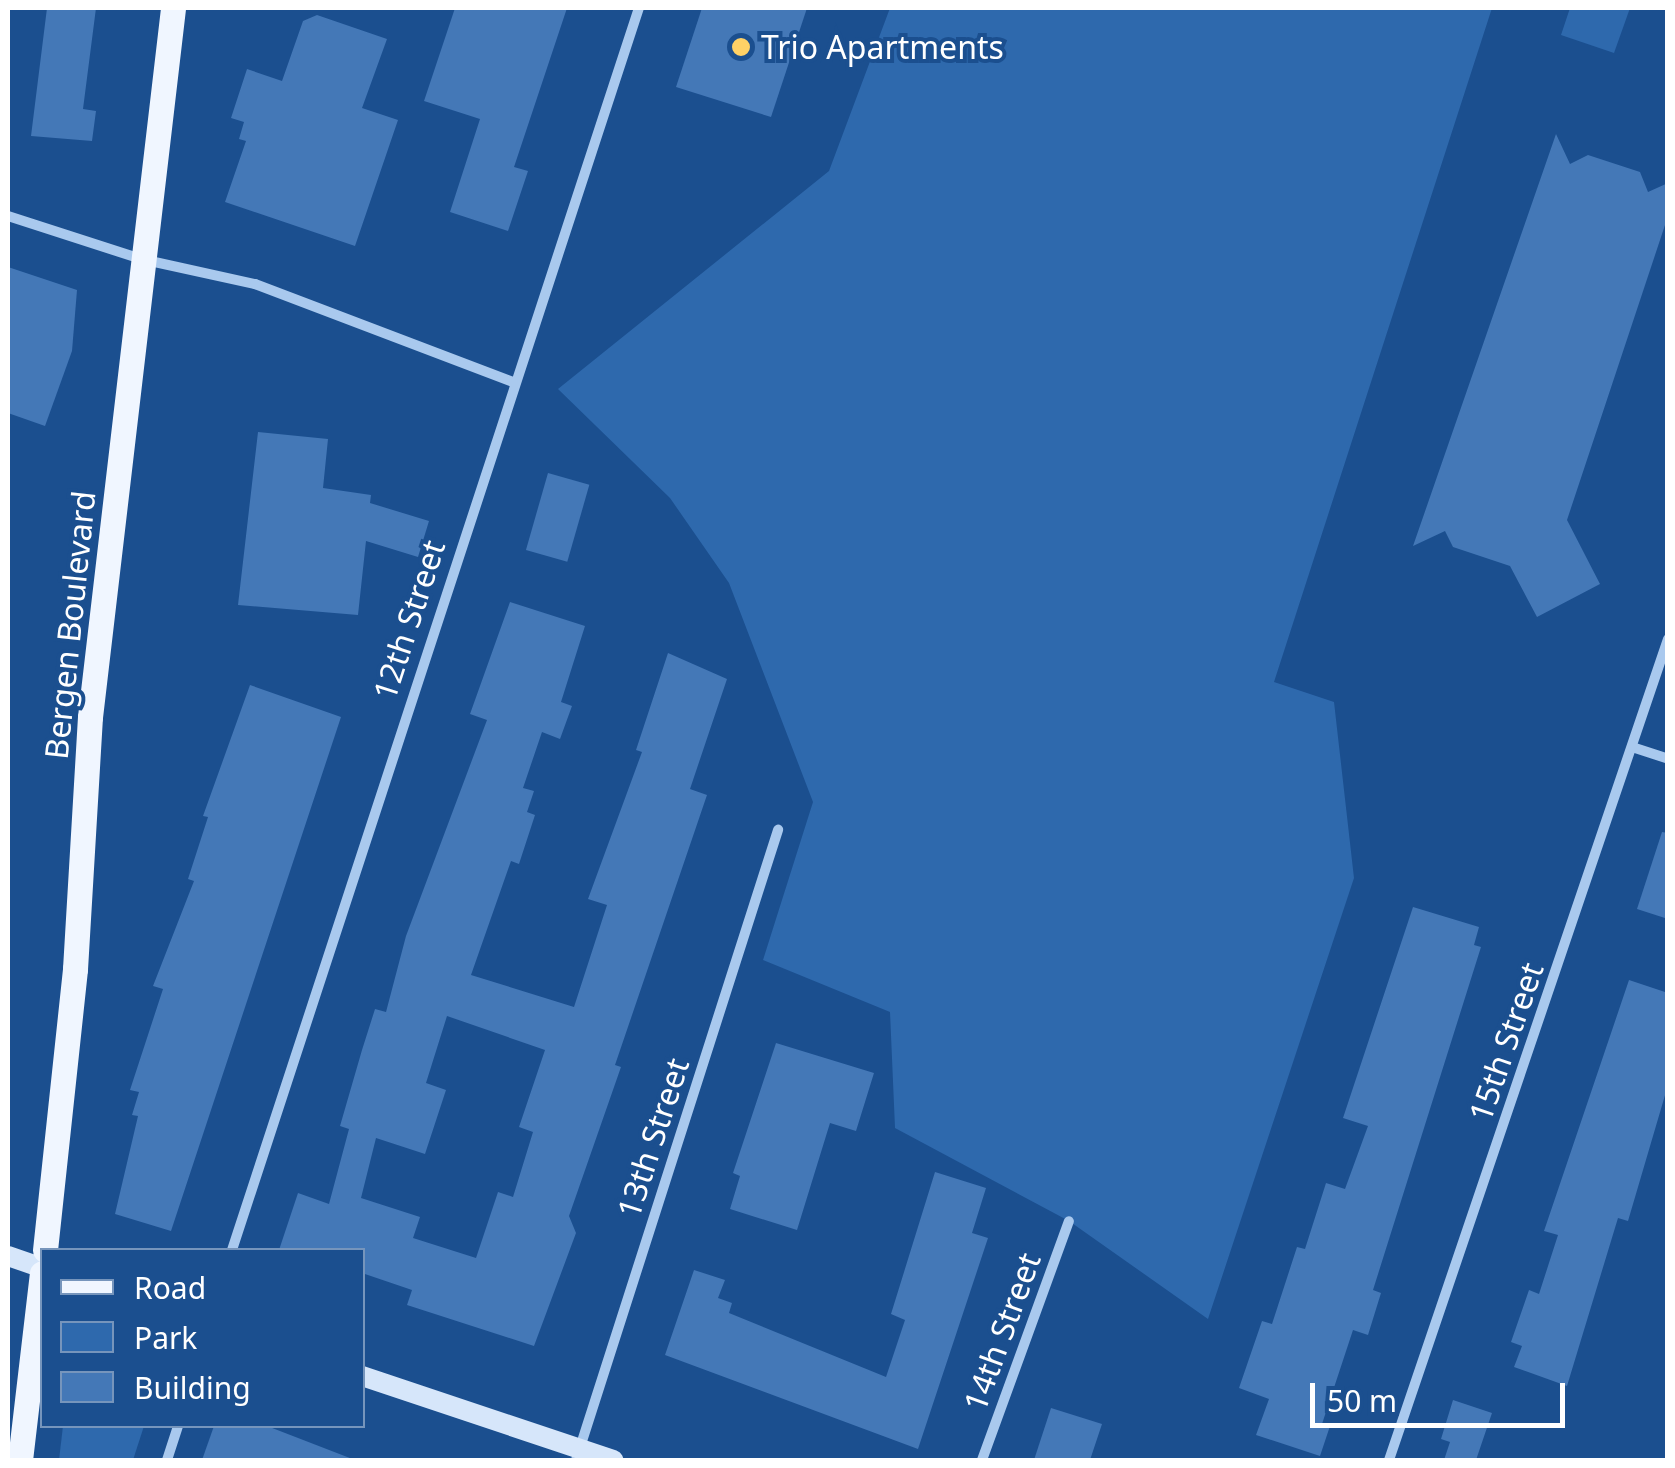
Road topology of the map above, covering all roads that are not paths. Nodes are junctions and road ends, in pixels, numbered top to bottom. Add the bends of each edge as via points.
1 (173, 8) edge
2 (639, 8) edge
3 (8, 216) edge
4 (141, 259) junction
5 (515, 383) junction
6 (1668, 639) edge
7 (1632, 747) junction
8 (1668, 759) edge
9 (778, 830) dead end
10 (1069, 1221) dead end
11 (45, 1248) edge
12 (233, 1248) edge
13 (8, 1256) edge
14 (40, 1269) edge
15 (40, 1287) edge
16 (365, 1377) edge
17 (177, 1428) edge
18 (578, 1455) edge
19 (20, 1460) edge
20 (167, 1460) edge
21 (613, 1460) edge
22 (982, 1460) edge
23 (1389, 1460) edge

1 - 4 main road, Bergen Boulevard
2 - 5 street, 12th Street
3 - 4 street
4 - 5 street via 255,284
4 - 11 main road, Bergen Boulevard via 90,717 75,969
5 - 12 street, 12th Street
6 - 7 street, 15th Street
7 - 8 street
7 - 23 street, 15th Street
9 - 18 street, 13th Street
10 - 22 street, 14th Street
13 - 14 main road
15 - 19 main road
16 - 18 main road
17 - 20 street
18 - 21 main road

